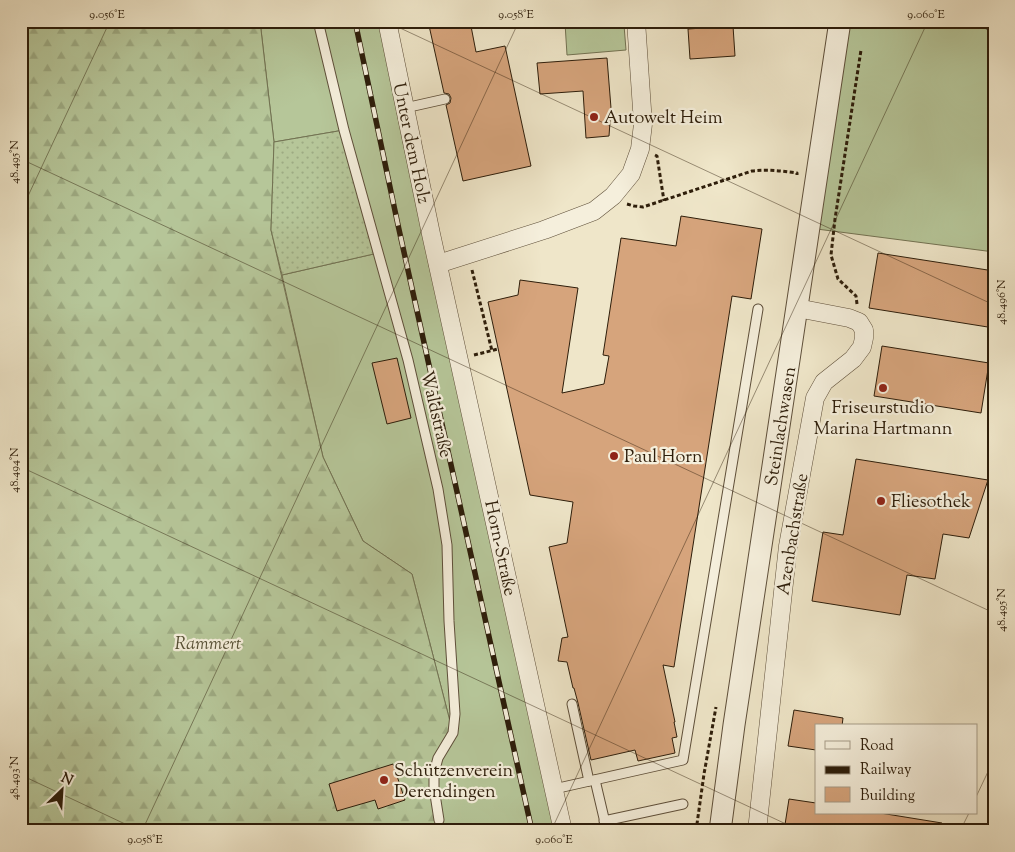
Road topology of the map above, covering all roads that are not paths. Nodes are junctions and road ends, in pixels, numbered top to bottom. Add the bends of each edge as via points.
1 (318, 21) edge
2 (387, 21) edge
3 (636, 21) edge
4 (840, 21) edge
5 (445, 99) dead end
6 (405, 108) junction
7 (438, 264) junction
8 (797, 308) junction
9 (758, 309) dead end
10 (572, 704) dead end
11 (592, 781) junction
12 (554, 789) junction
13 (684, 804) dead end
14 (439, 820) dead end
15 (604, 821) junction
16 (564, 831) edge
17 (607, 831) edge
18 (720, 831) edge
19 (757, 831) edge

1 - 14 lane, Waldstraße via 344,130 408,360 438,489 447,545 455,714 453,733 438,758 434,773
2 - 6 street, Unter dem Holz
3 - 7 street via 643,124 640,149 631,174 613,196 594,210 544,230
4 - 8 street, Steinlachwasen
5 - 6 lane
6 - 7 street, Unter dem Holz
7 - 12 street, Horn-Straße
8 - 18 street, Steinlachwasen
8 - 19 street, Azenbachstraße via 858,322 864,330 864,338 862,348 824,382 815,398 788,546
9 - 11 lane via 683,760
10 - 11 lane
11 - 12 lane
11 - 15 lane
12 - 16 street, Horn-Straße
13 - 15 lane
15 - 17 lane

